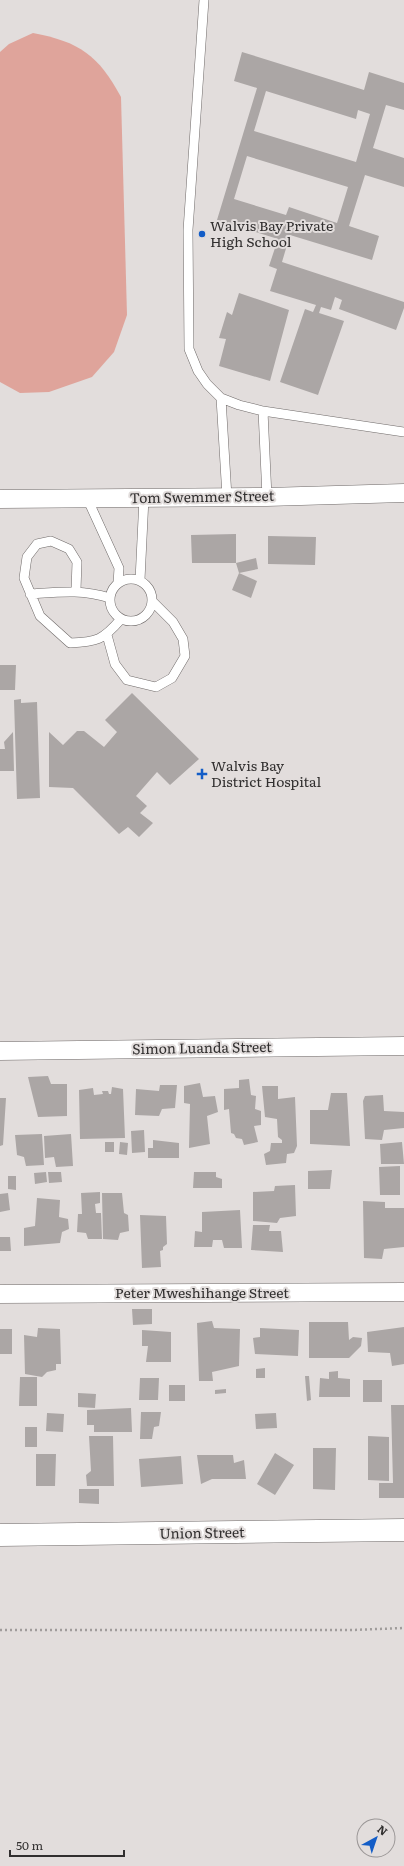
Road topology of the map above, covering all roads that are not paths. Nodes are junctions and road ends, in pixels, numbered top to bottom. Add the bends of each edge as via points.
1 (204, 0) edge
2 (221, 398) junction
3 (263, 411) junction
4 (404, 432) edge
5 (404, 493) edge
6 (227, 497) junction
7 (267, 497) junction
8 (87, 498) junction
9 (144, 498) junction
10 (0, 499) edge
11 (140, 580) junction
12 (118, 583) junction
13 (76, 590) junction
14 (30, 594) junction
15 (110, 598) junction
16 (153, 602) junction
17 (121, 619) junction
18 (108, 635) junction
19 (404, 1046) edge
20 (0, 1050) edge
21 (404, 1292) edge
22 (0, 1294) edge
23 (404, 1530) edge
24 (0, 1536) edge

1 - 2 lane via 188,230 189,349 198,371
2 - 3 lane
2 - 6 lane
3 - 4 lane
3 - 7 lane
5 - 7 street, Tom Swemmer Street
6 - 7 street, Tom Swemmer Street
6 - 9 street, Tom Swemmer Street
8 - 9 street, Tom Swemmer Street
8 - 10 street, Tom Swemmer Street
8 - 12 lane via 119,568
9 - 11 lane
11 - 12 lane via 129,579
11 - 16 lane via 148,586
12 - 15 lane via 112,589
13 - 14 lane
13 - 14 lane via 77,562 69,548 51,541 37,544 27,557 24,578
13 - 15 lane
14 - 18 lane via 40,616 70,643 90,642
15 - 17 lane via 114,614
16 - 17 lane via 150,612 142,620 131,622
16 - 18 lane via 173,622 183,639 185,656 172,678 156,687 127,680 115,664
17 - 18 lane
19 - 20 street, Simon Luanda Street
21 - 22 street, Peter Mweshihange Street
23 - 24 main road, Union Street

